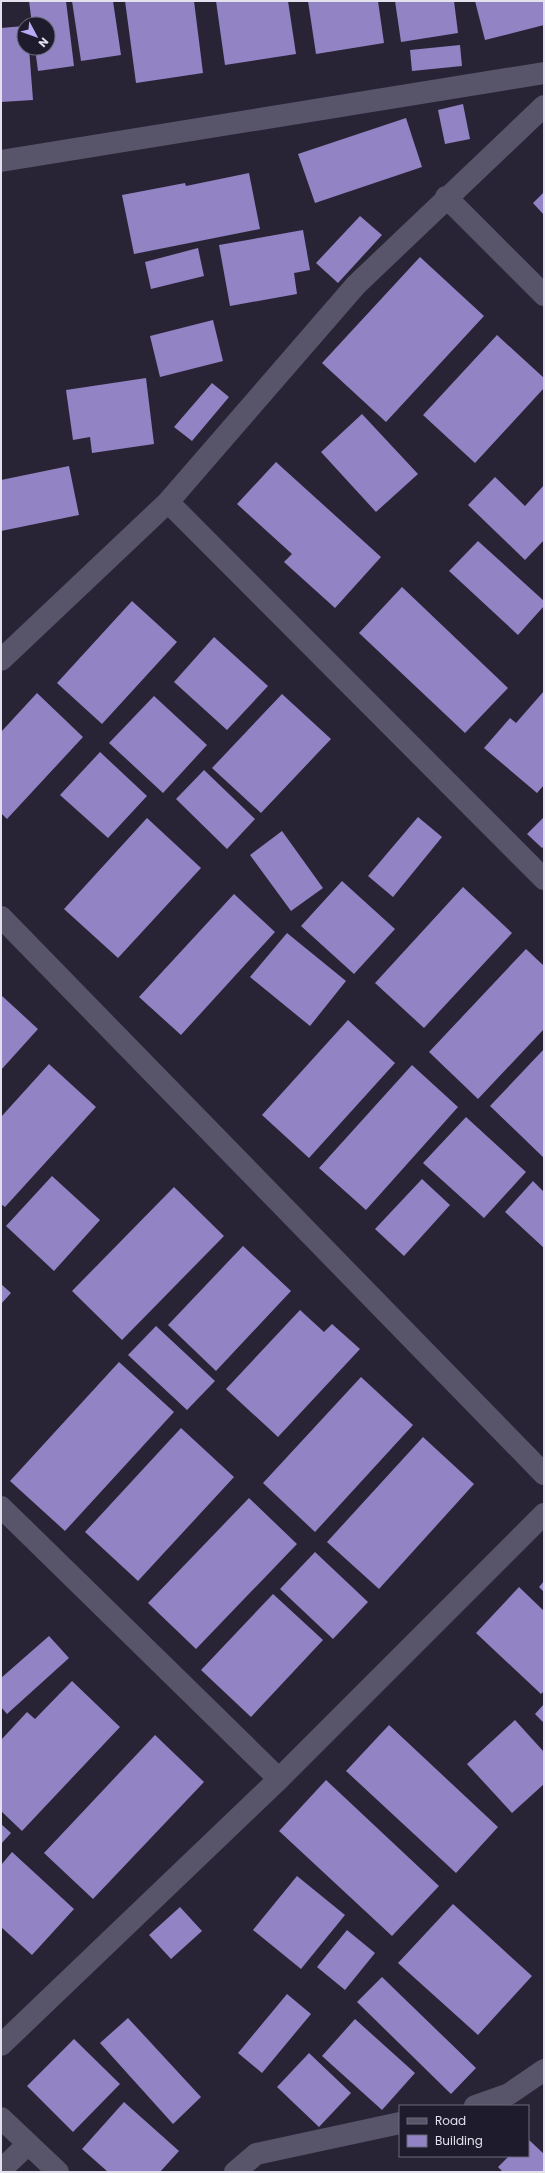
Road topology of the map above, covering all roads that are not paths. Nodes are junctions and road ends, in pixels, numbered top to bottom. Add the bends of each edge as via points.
1 (544, 73) edge
2 (544, 106) edge
3 (1, 161) edge
4 (446, 197) junction
5 (544, 295) edge
6 (168, 502) junction
7 (1, 660) edge
8 (544, 879) edge
9 (1, 917) edge
10 (544, 1474) edge
11 (1, 1507) edge
12 (544, 1514) edge
13 (279, 1779) junction
14 (1, 2045) edge
15 (544, 2070) edge
16 (478, 2105) edge
17 (1, 2118) edge
18 (399, 2123) edge
19 (28, 2145) junction
20 (258, 2163) edge
21 (1, 2170) edge
22 (58, 2172) edge
23 (235, 2172) edge

1 - 3 street
2 - 4 street
4 - 5 street
4 - 6 street via 356,285
6 - 7 street
6 - 8 street
9 - 10 street
11 - 13 street
12 - 13 street
13 - 14 street
15 - 16 street via 509,2094
17 - 19 street
18 - 20 street
19 - 21 street
19 - 22 street
20 - 23 street

